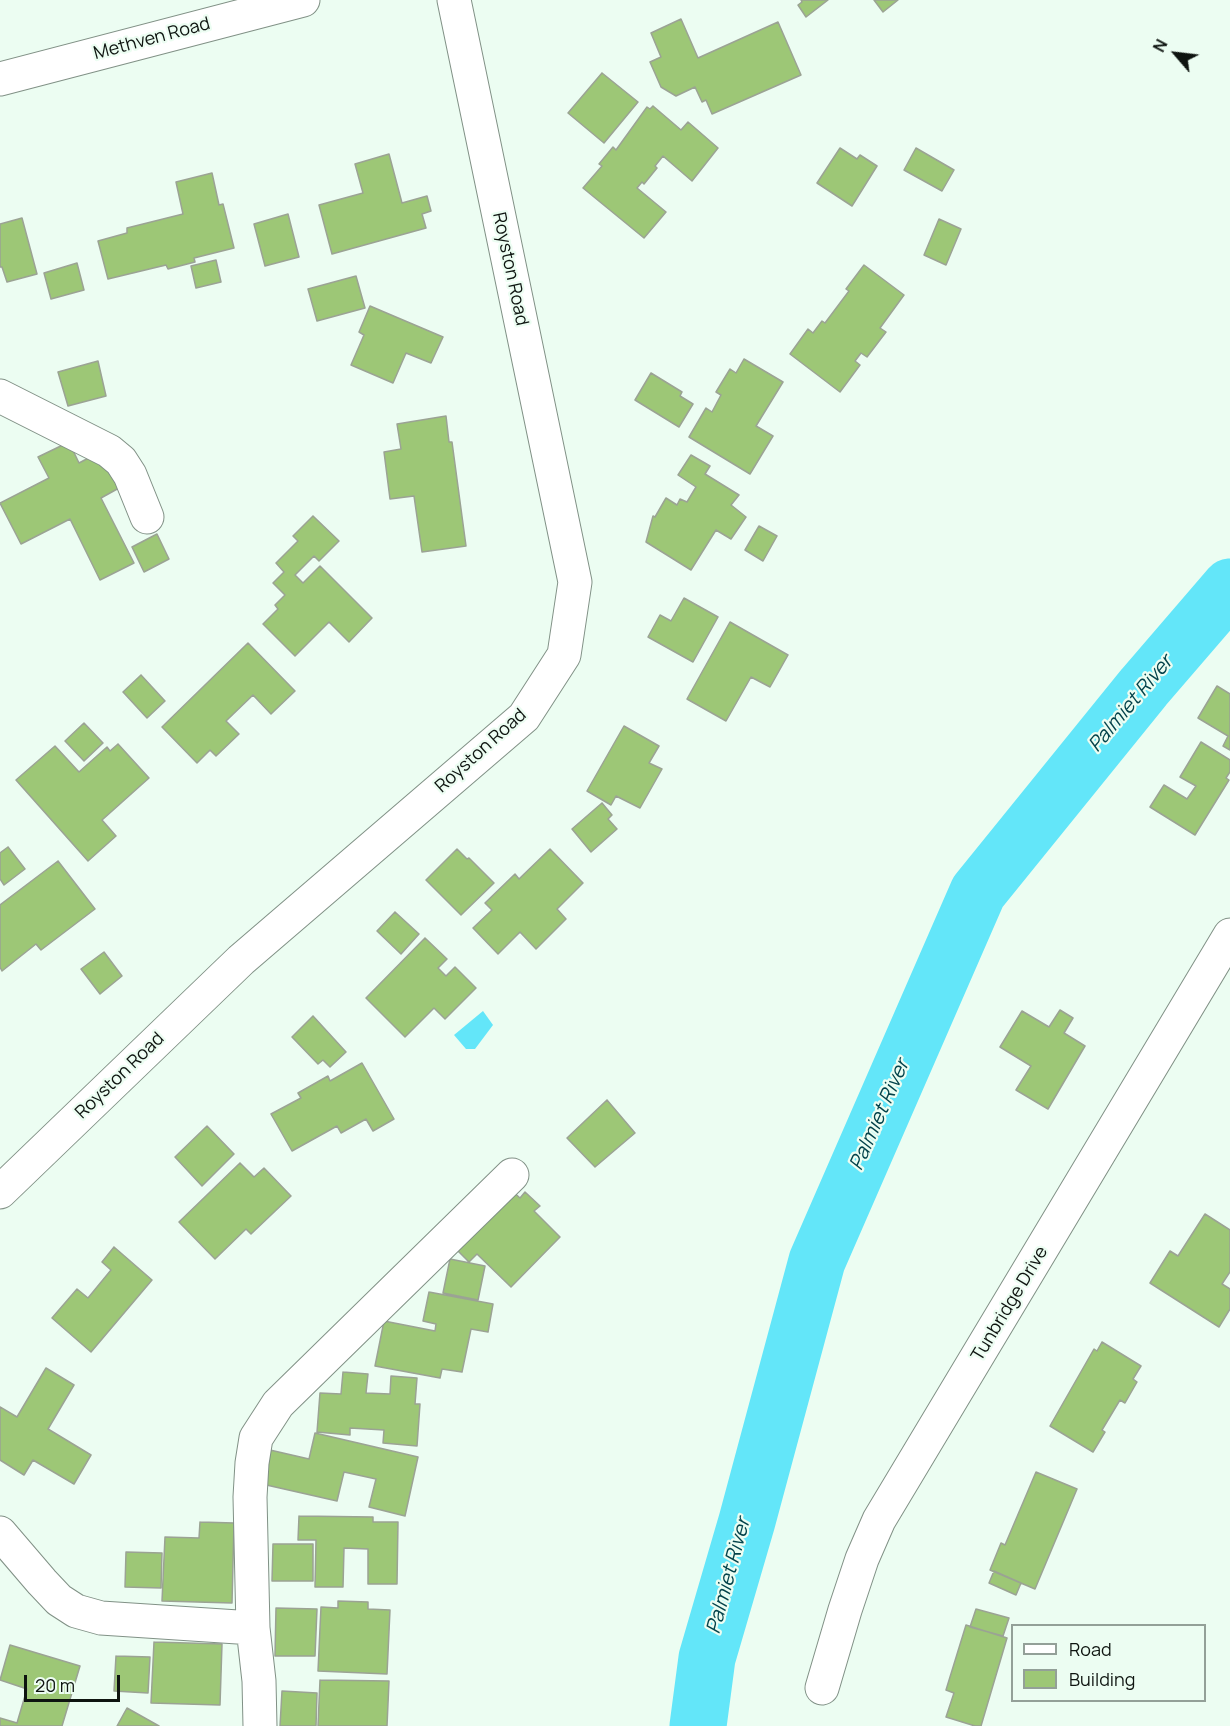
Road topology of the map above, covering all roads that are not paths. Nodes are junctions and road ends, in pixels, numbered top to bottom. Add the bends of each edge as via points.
1 (303, 0) edge
2 (454, 0) edge
3 (0, 79) edge
4 (0, 396) edge
5 (147, 517) dead end
6 (1230, 935) edge
7 (512, 1175) dead end
8 (0, 1192) edge
9 (0, 1533) edge
10 (253, 1628) junction
11 (822, 1688) dead end
12 (260, 1726) edge

1 - 3 street, Methven Road
2 - 8 street, Royston Road via 574,582 564,656 524,717 241,960
4 - 5 street via 109,451 130,475
6 - 11 street, Tunbridge Drive via 879,1520 848,1600
7 - 10 street via 278,1404 265,1422 256,1438 250,1497
9 - 10 street via 59,1600 76,1611 100,1618
10 - 12 street

